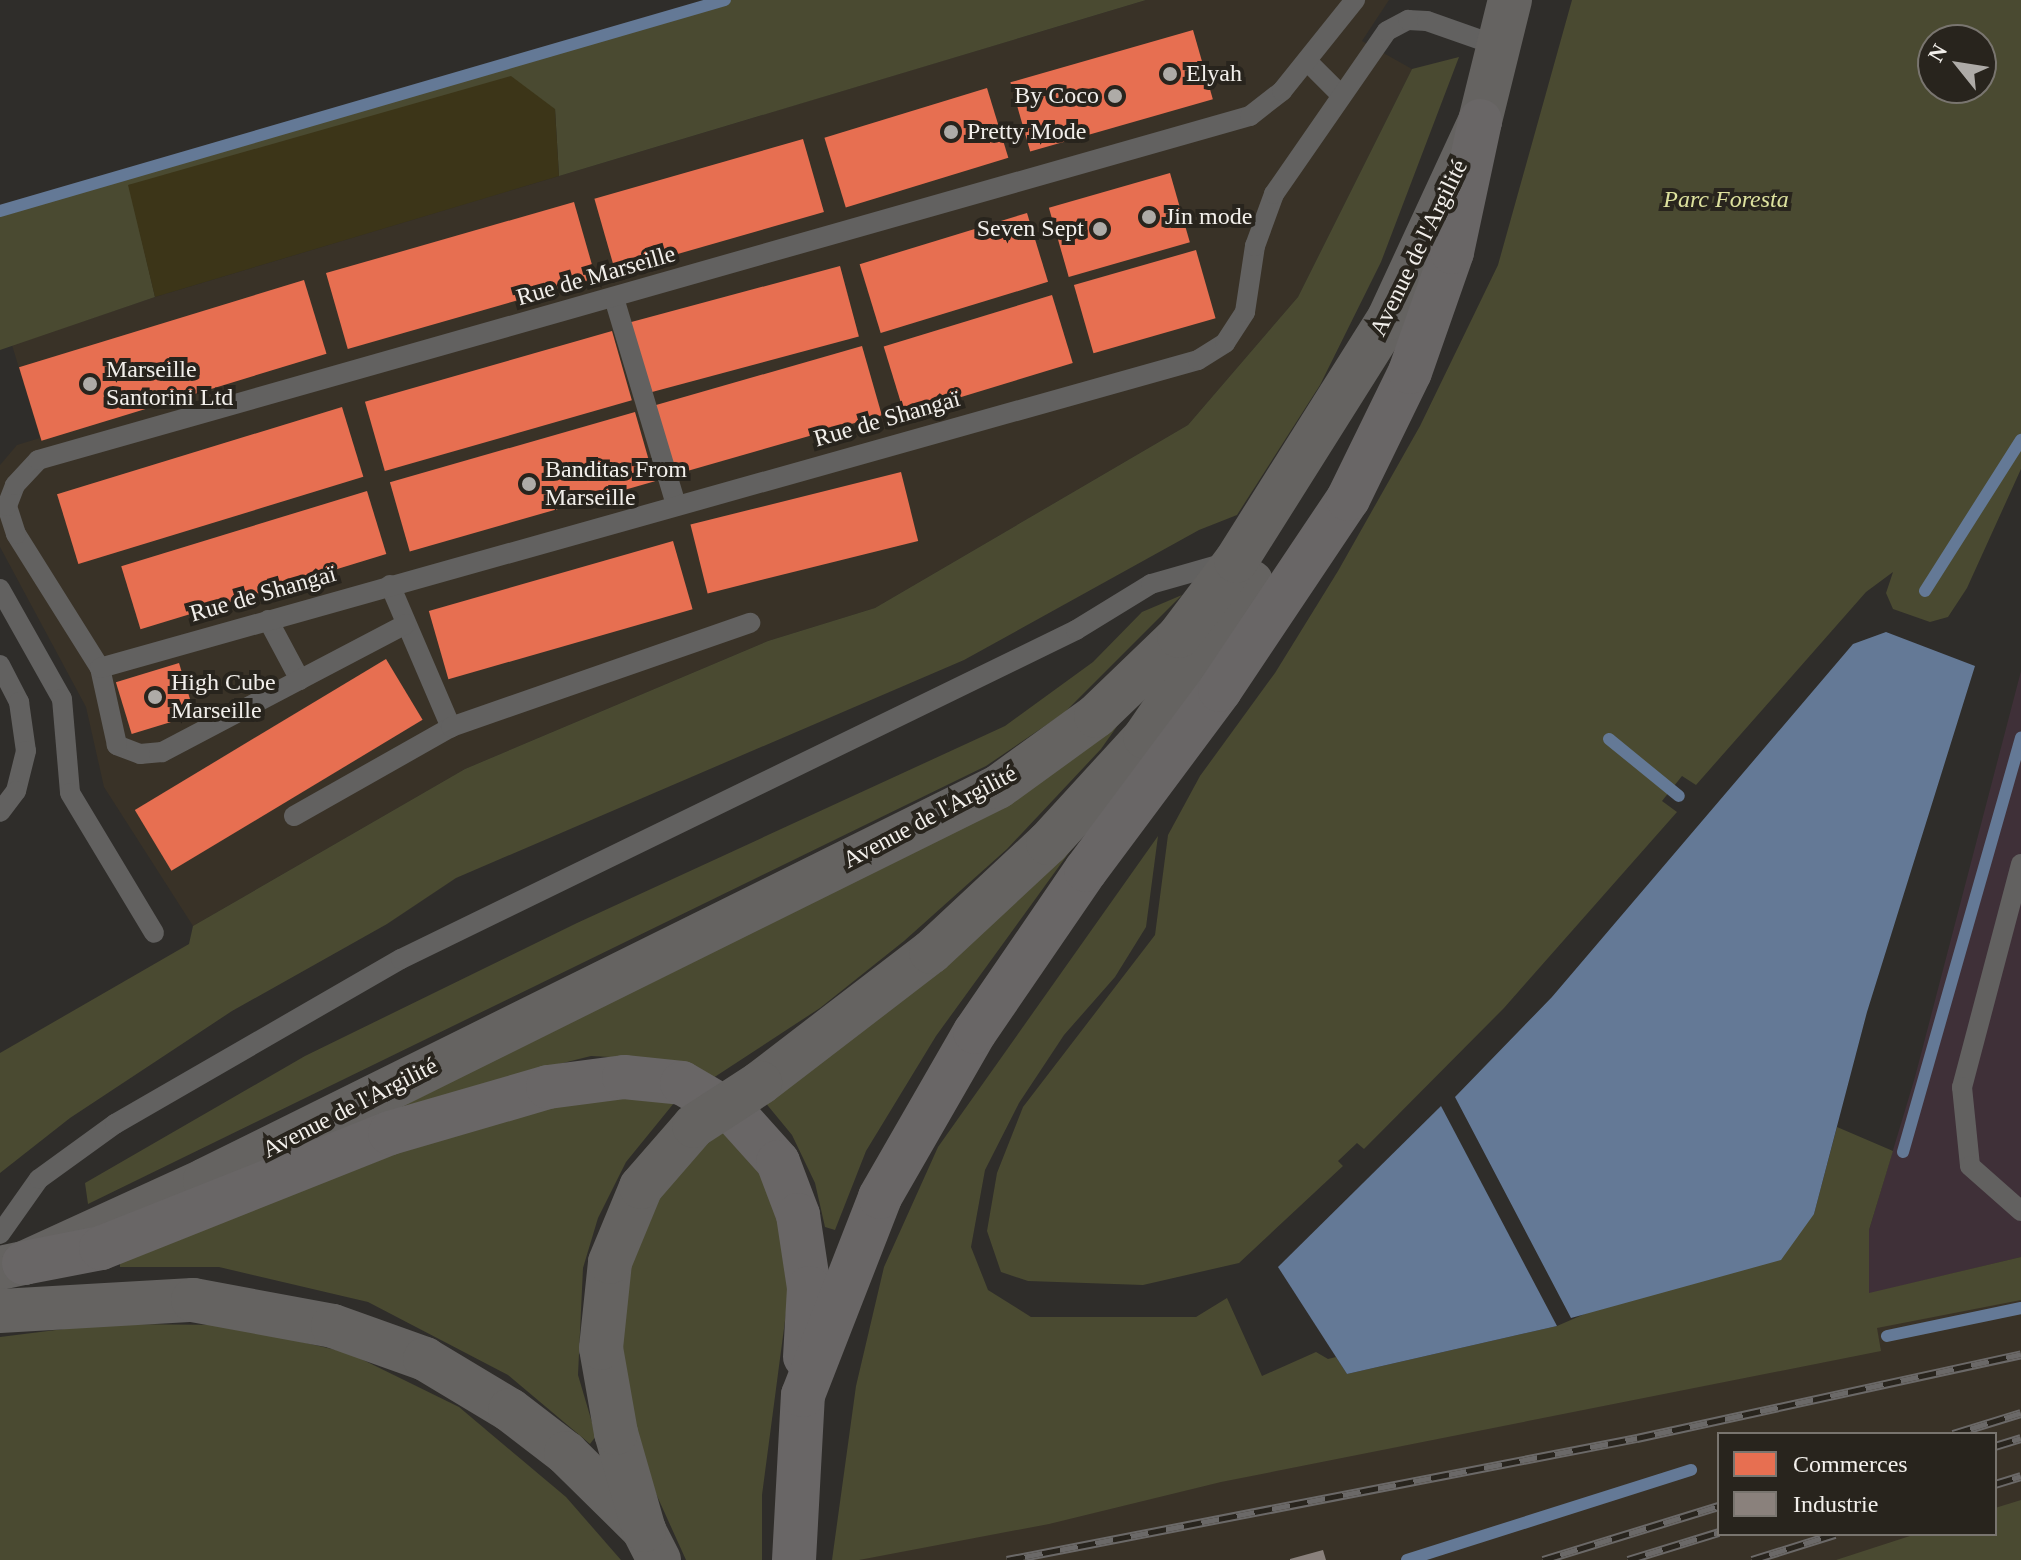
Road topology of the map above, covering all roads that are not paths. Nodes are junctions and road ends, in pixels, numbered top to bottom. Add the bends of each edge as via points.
1 (1355, 0) edge
2 (1510, 0) edge
3 (1501, 47) junction
4 (1307, 61) junction
5 (1341, 95) junction
6 (1480, 121) junction
7 (614, 298) junction
8 (1389, 318) junction
9 (676, 505) junction
10 (1236, 561) junction
11 (390, 585) junction
12 (0, 589) edge
13 (268, 620) junction
14 (750, 623) dead end
15 (406, 624) junction
16 (0, 665) edge
17 (100, 668) junction
18 (300, 680) junction
19 (451, 727) junction
20 (0, 812) edge
21 (294, 816) dead end
22 (2021, 864) edge
23 (154, 933) dead end
24 (2021, 1211) edge
25 (8, 1255) edge
26 (0, 1311) edge
27 (803, 1395) junction
28 (651, 1545) edge
29 (794, 1560) edge

1 - 4 lane, Rue de Marseille
2 - 3 street, Avenue de l'Argilité
3 - 5 lane, Rue de Shangaï via 1427,21 1408,20 1387,31
3 - 6 street, Avenue de l'Argilité
4 - 5 lane
4 - 7 lane, Rue de Marseille via 1250,116
5 - 9 lane, Rue de Shangaï via 1274,194 1255,246 1245,312 1225,343 1198,360
6 - 8 street, Avenue de l'Argilité
6 - 27 highway via 1452,252 1410,372 1348,499 1220,690 1086,870 975,1032 880,1197
7 - 9 lane
7 - 17 lane, Rue de Marseille via 38,460 15,485 7,506 16,534
8 - 10 street, Avenue de l'Argilité
8 - 28 street, bridge via 1294,511 1216,640 1145,737 1048,843 931,952 760,1083 694,1126 641,1187 610,1262 601,1348 616,1433
9 - 11 lane, Rue de Shangaï
10 - 25 street, Avenue de l'Argilité via 1179,636 1096,716 998,787 205,1180
10 - 25 lane via 1190,569 1151,584 1076,630 401,959 115,1124 39,1179
11 - 13 lane, Rue de Shangaï
11 - 15 lane
12 - 23 lane via 62,699 70,793
13 - 17 lane, Rue de Shangaï
13 - 18 lane
14 - 19 lane
15 - 18 lane
15 - 19 lane
16 - 20 lane via 19,702 26,751 16,791
17 - 18 lane via 117,745 140,754 162,752
19 - 21 lane
22 - 24 lane via 1962,1087 1970,1166
25 - 27 highway via 101,1248 390,1133 548,1087 624,1077 682,1083 735,1114 778,1162 798,1215 809,1288
26 - 28 street via 193,1300 333,1326 425,1359 510,1410 566,1453
27 - 29 highway

